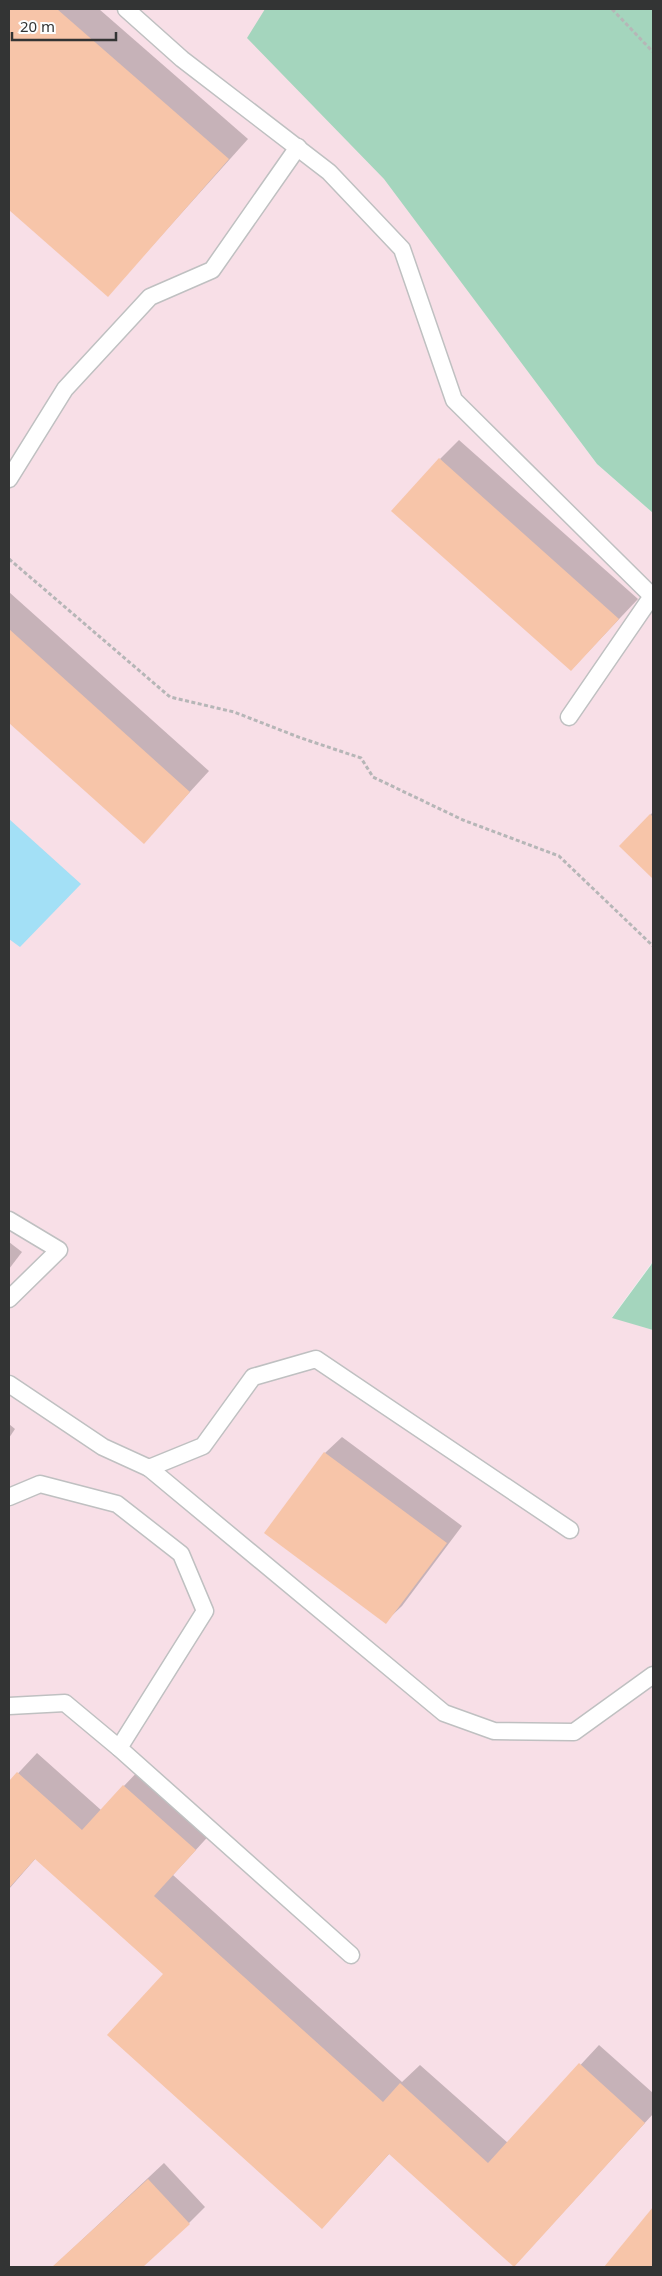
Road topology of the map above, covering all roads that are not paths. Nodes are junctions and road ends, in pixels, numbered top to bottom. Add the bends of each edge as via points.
1 (126, 9) edge
2 (298, 147) junction
3 (9, 479) edge
4 (569, 717) dead end
5 (9, 1220) edge
6 (9, 1299) edge
7 (9, 1384) edge
8 (149, 1468) junction
9 (9, 1497) edge
10 (570, 1530) dead end
11 (653, 1675) edge
12 (9, 1706) edge
13 (119, 1748) junction
14 (351, 1956) dead end

1 - 2 lane via 182,59
2 - 3 lane via 212,270 150,297 65,389
2 - 4 lane via 329,172 402,249 454,400 652,596
5 - 6 lane via 59,1250
7 - 8 lane via 104,1447
8 - 10 lane via 203,1446 253,1377 316,1359
8 - 11 lane via 444,1713 494,1731 574,1732
9 - 13 lane via 40,1484 117,1504 181,1554 205,1611
12 - 13 lane via 65,1703
13 - 14 lane

